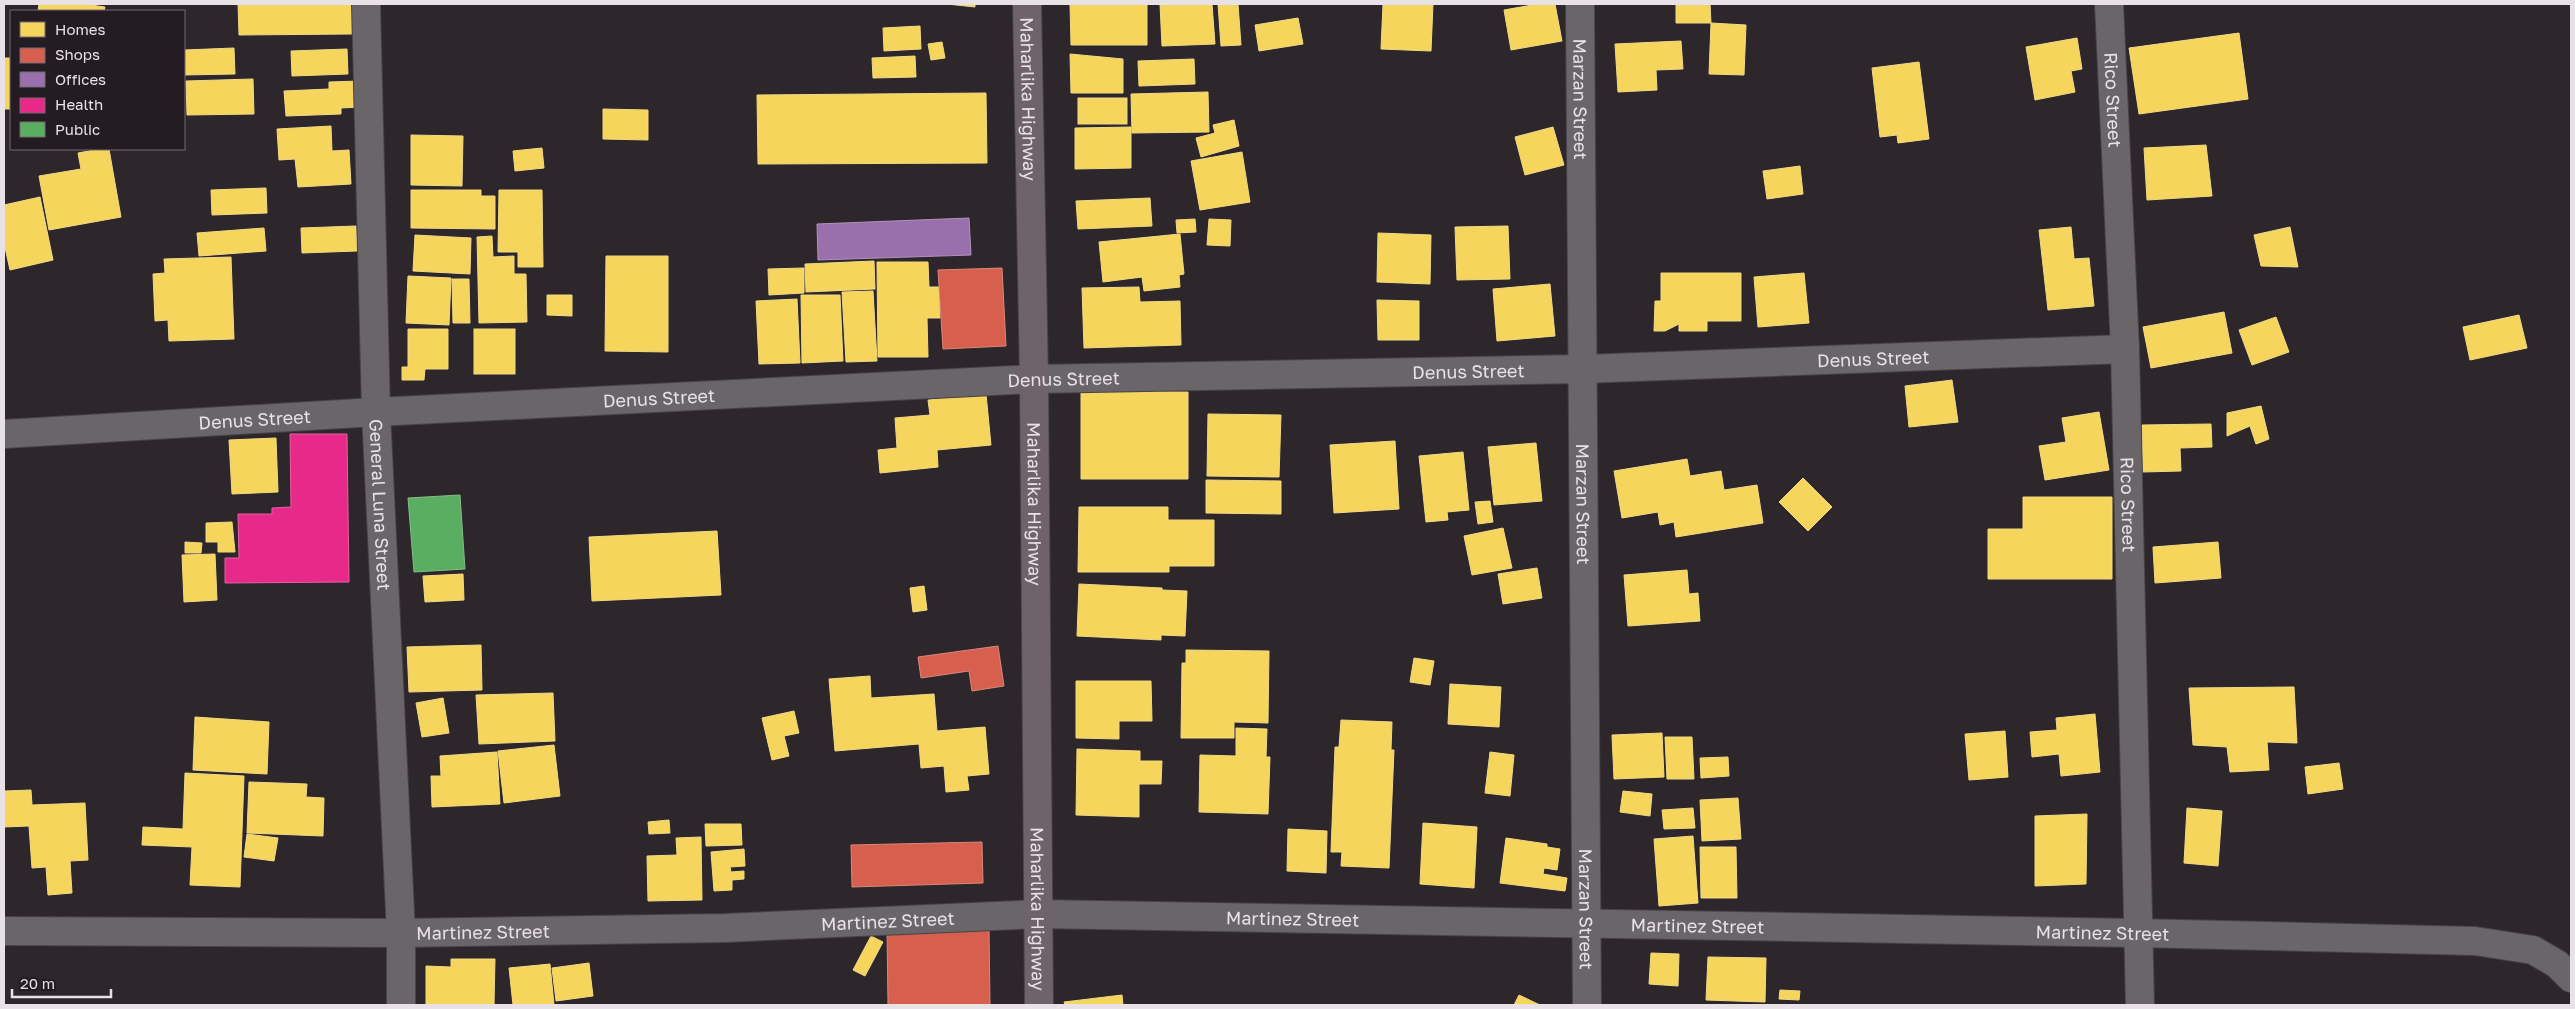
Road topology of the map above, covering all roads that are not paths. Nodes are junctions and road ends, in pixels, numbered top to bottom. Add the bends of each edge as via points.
1 (366, 4) edge
2 (1028, 4) edge
3 (1580, 4) edge
4 (2109, 4) edge
5 (2125, 349) junction
6 (1583, 369) junction
7 (1034, 378) junction
8 (376, 412) junction
9 (4, 434) edge
10 (1038, 914) junction
11 (1586, 923) junction
12 (4, 931) edge
13 (401, 933) junction
14 (2137, 933) junction
15 (2571, 978) edge
16 (401, 1005) edge
17 (1038, 1005) edge
18 (1587, 1005) edge
19 (2140, 1005) edge

1 - 8 street, General Luna Street
2 - 7 highway, Maharlika Highway
3 - 6 street, Marzan Street
4 - 5 street, Rico Street
5 - 6 street, Denus Street
5 - 14 street, Rico Street
6 - 7 street, Denus Street
6 - 11 street, Marzan Street
7 - 8 street, Denus Street
7 - 10 highway, Maharlika Highway
8 - 9 street, Denus Street
8 - 13 street, General Luna Street
10 - 11 street, Martinez Street
10 - 13 street, Martinez Street via 725,928
10 - 17 highway, Maharlika Highway
11 - 14 street, Martinez Street
11 - 18 street, Marzan Street
12 - 13 street, Martinez Street
13 - 16 street, General Luna Street
14 - 15 street, Martinez Street via 2475,941 2533,950 2557,964
14 - 19 street, Rico Street

